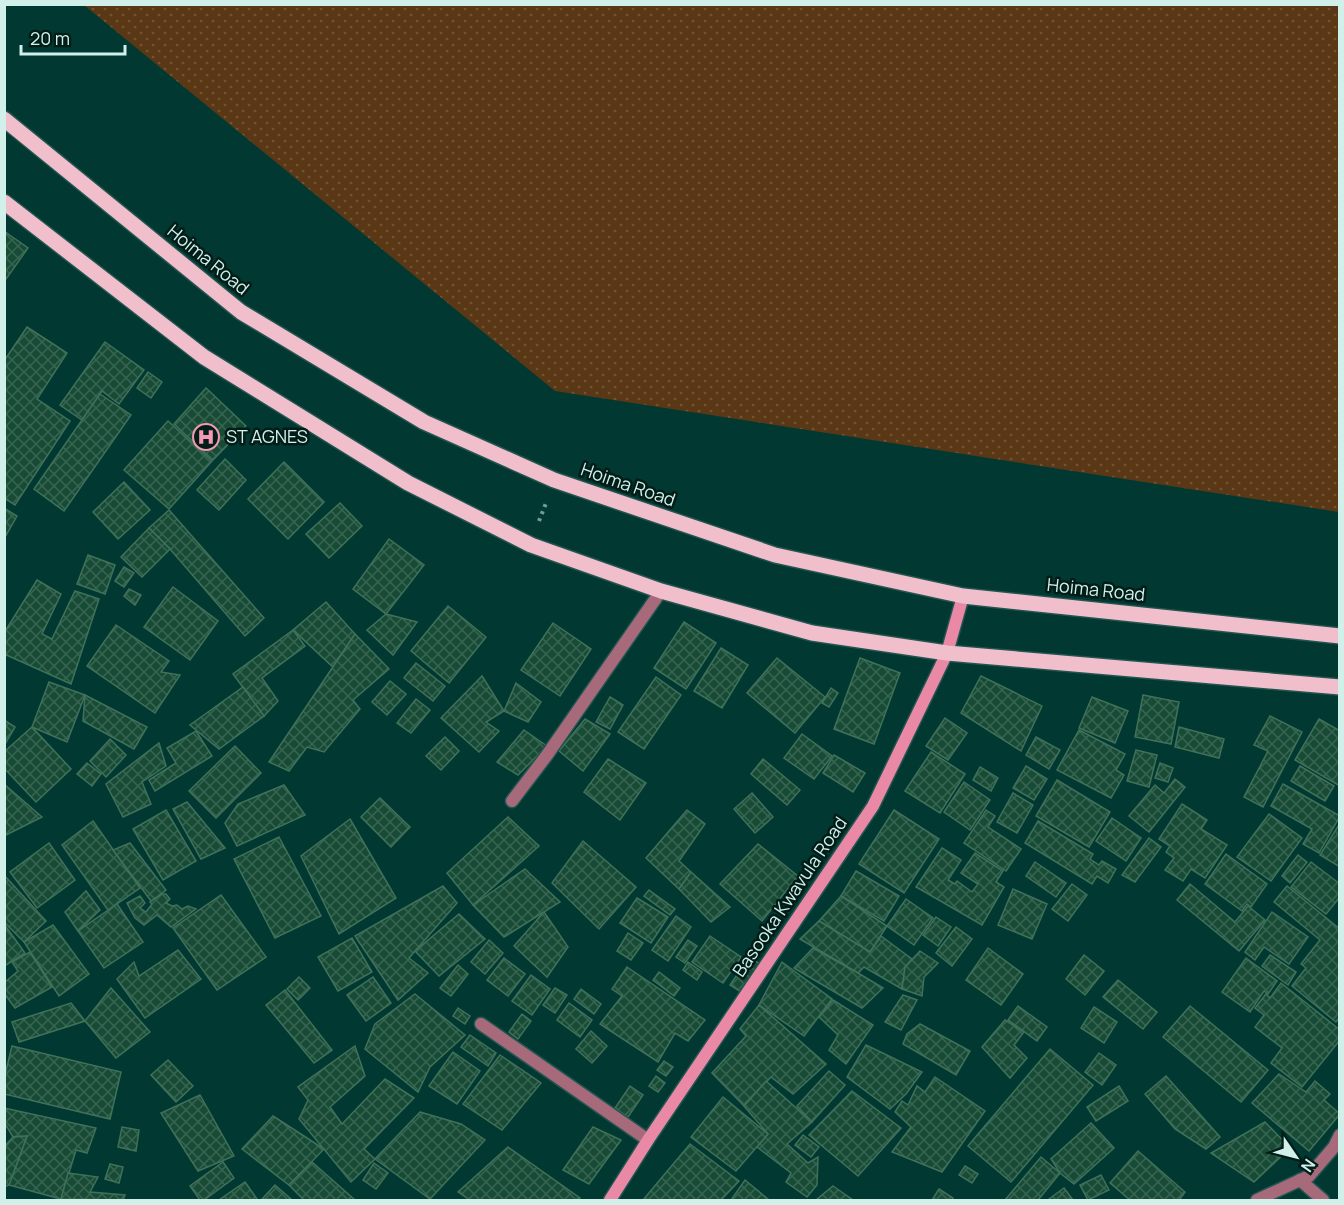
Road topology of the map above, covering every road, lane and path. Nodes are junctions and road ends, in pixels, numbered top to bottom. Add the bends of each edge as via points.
1 (4, 119) edge
2 (4, 202) edge
3 (554, 480) junction
4 (531, 545) junction
5 (661, 591) junction
6 (963, 596) junction
7 (1340, 636) edge
8 (947, 653) junction
9 (1340, 687) edge
10 (512, 801) dead end
11 (481, 1024) dead end
12 (1340, 1135) edge
13 (648, 1140) junction
14 (1300, 1180) junction
15 (610, 1200) edge
16 (1257, 1200) edge
17 (1323, 1200) edge

1 - 3 main road, Hoima Road via 241,312 424,422
2 - 4 main road via 204,357 408,483
3 - 4 path
3 - 6 main road, Hoima Road via 775,555
4 - 5 main road
5 - 8 main road via 812,633
5 - 10 street
6 - 7 main road, Hoima Road
6 - 8 street, Basooka Kwavula Road
8 - 9 main road
8 - 13 street, Basooka Kwavula Road via 873,806
11 - 13 street
12 - 14 street via 1309,1176
13 - 15 street, Basooka Kwavula Road
14 - 16 street
14 - 17 street

